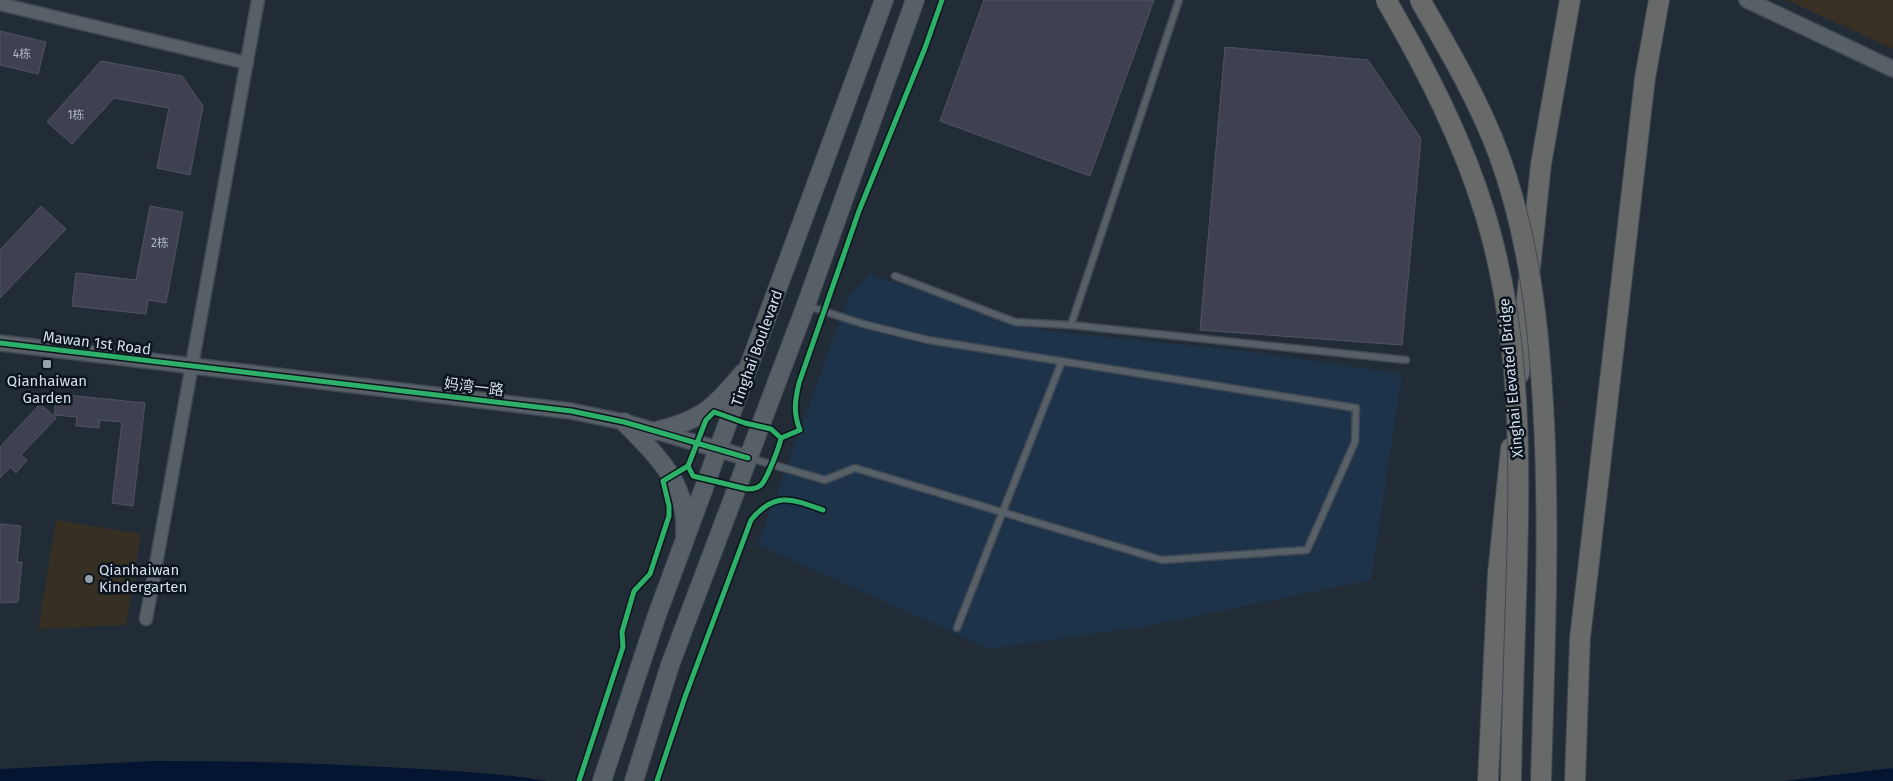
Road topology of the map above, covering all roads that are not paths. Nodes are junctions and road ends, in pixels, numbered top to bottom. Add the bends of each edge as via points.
1 (258, 0) edge
2 (884, 0) edge
3 (915, 0) edge
4 (1179, 0) edge
5 (1386, 0) edge
6 (1420, 0) edge
7 (1570, 0) edge
8 (1585, 0) edge
9 (1659, 0) edge
10 (1747, 0) edge
11 (0, 4) edge
12 (1568, 20) junction
13 (247, 64) junction
14 (1893, 69) edge
15 (895, 276) dead end
16 (806, 306) junction
17 (1071, 325) junction
18 (0, 343) edge
19 (1406, 360) dead end
20 (1062, 361) junction
21 (752, 363) junction
22 (192, 367) junction
23 (624, 422) junction
24 (656, 431) junction
25 (720, 448) junction
26 (748, 458) junction
27 (1003, 512) junction
28 (685, 541) junction
29 (146, 619) dead end
30 (957, 628) dead end
31 (602, 781) edge
32 (634, 781) edge
33 (1488, 781) edge
34 (1511, 781) edge
35 (1541, 781) edge
36 (1575, 781) edge

1 - 13 street
2 - 21 main road, Tinghai Boulevard
3 - 16 main road, Tinghai Boulevard
4 - 17 lane
5 - 34 main road, Xinghai Elevated Bridge, bridge via 1416,51 1468,165 1486,217 1509,326 1520,504
6 - 35 main road, Xinghai Elevated Bridge, bridge via 1474,98 1498,154 1514,202 1534,300 1542,375 1546,494
7 - 12 main road
8 - 12 main road
9 - 36 main road via 1645,78 1580,638
10 - 14 street
11 - 13 street
12 - 33 main road via 1542,164 1498,573
13 - 22 street
15 - 17 lane via 1015,322
16 - 20 lane via 928,340
16 - 26 main road, Tinghai Boulevard
17 - 19 lane
18 - 22 street, Mawan 1st Road
20 - 27 lane
20 - 27 lane via 1356,408 1355,442 1307,550 1162,560
21 - 24 main road via 706,411 693,420
21 - 25 main road, Tinghai Boulevard
22 - 23 street, 妈湾一路 via 571,411
22 - 29 street
23 - 24 street, 妈湾一路
23 - 28 main road via 672,475 683,506
24 - 25 street, 妈湾一路
25 - 26 street, 妈湾一路
25 - 28 main road, Tinghai Boulevard
26 - 27 lane via 825,480 855,468
26 - 32 main road, Tinghai Boulevard via 670,665
27 - 30 lane
28 - 31 main road, Tinghai Boulevard

